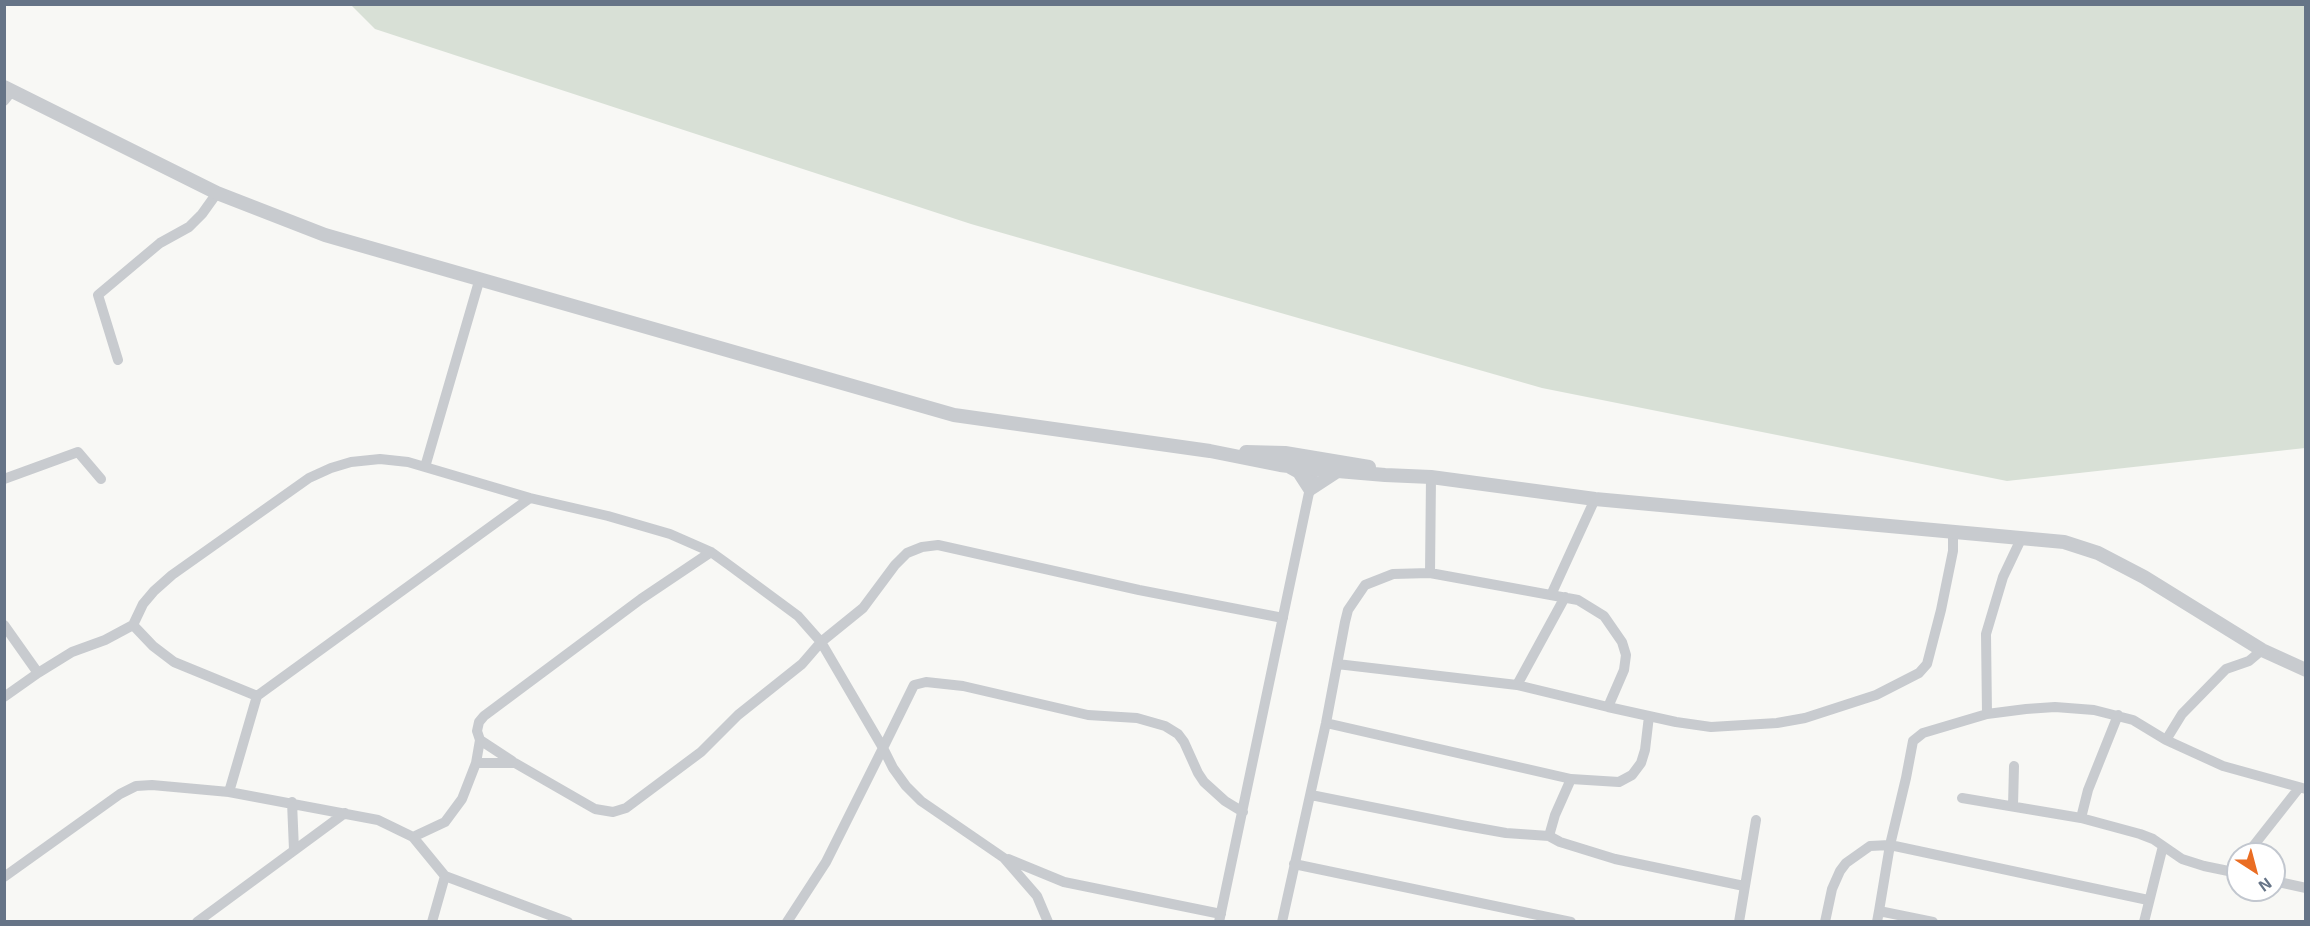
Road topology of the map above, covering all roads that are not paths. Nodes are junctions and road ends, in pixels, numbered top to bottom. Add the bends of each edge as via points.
1 (7, 93) edge
2 (217, 193) junction
3 (480, 278) junction
4 (117, 360) dead end
5 (1210, 451) junction
6 (1315, 463) junction
7 (1289, 466) junction
8 (425, 467) junction
9 (1336, 471) junction
10 (1403, 475) junction
11 (1431, 477) junction
12 (4, 479) edge
13 (101, 479) dead end
14 (1310, 489) junction
15 (530, 498) junction
16 (1595, 499) junction
17 (1953, 533) junction
18 (2022, 537) junction
19 (711, 552) junction
20 (1430, 573) junction
21 (1551, 594) junction
22 (1565, 597) junction
23 (1283, 618) junction
24 (4, 625) edge
25 (133, 625) junction
26 (821, 642) junction
27 (2262, 650) junction
28 (1337, 664) junction
29 (2306, 670) edge
30 (38, 673) junction
31 (1517, 685) junction
32 (257, 696) junction
33 (4, 697) edge
34 (1608, 707) junction
35 (1987, 714) junction
36 (2118, 715) junction
37 (1649, 716) junction
38 (1326, 723) junction
39 (480, 740) junction
40 (2166, 740) junction
41 (884, 748) junction
42 (476, 762) junction
43 (514, 763) junction
44 (2014, 766) dead end
45 (1571, 779) junction
46 (2302, 789) edge
47 (229, 792) junction
48 (1311, 795) junction
49 (1962, 798) dead end
50 (292, 802) junction
51 (2013, 806) junction
52 (1243, 812) junction
53 (345, 813) junction
54 (2081, 818) junction
55 (1756, 820) dead end
56 (1549, 836) junction
57 (413, 837) junction
58 (2257, 842) edge
59 (1890, 845) junction
60 (2163, 846) junction
61 (294, 850) junction
62 (1005, 858) junction
63 (1294, 864) junction
64 (2226, 868) edge
65 (446, 876) junction
66 (4, 877) edge
67 (2286, 884) edge
68 (1744, 886) junction
69 (2306, 888) edge
70 (2148, 900) junction
71 (1203, 911) junction
72 (1878, 916) edge
73 (1220, 918) edge
74 (196, 921) edge
75 (432, 921) edge
76 (568, 921) edge
77 (786, 921) edge
78 (1048, 921) edge
79 (1195, 921) edge
80 (1282, 921) edge
81 (1571, 921) edge
82 (1739, 921) edge
83 (1826, 921) edge
84 (1933, 921) edge
85 (2144, 921) edge

1 - 2 street
2 - 3 street via 325,235
2 - 4 street via 189,226 160,243 99,296
3 - 5 street via 954,415
3 - 8 street
5 - 6 street via 1285,453
5 - 7 street
6 - 7 street
6 - 9 street
6 - 10 street
6 - 14 street
7 - 14 street via 1299,472
8 - 15 street
8 - 25 street via 380,459 351,462 309,478 172,575 143,604
9 - 10 street
9 - 14 street
10 - 11 street
11 - 16 street
11 - 20 street
12 - 13 street via 78,452
14 - 23 street
15 - 19 street via 670,534
15 - 32 street
16 - 17 street
16 - 21 street
17 - 18 street
17 - 37 street via 1953,551 1927,664 1908,681 1837,708 1777,723 1711,727
18 - 27 street via 2064,542 2098,553 2145,577
18 - 35 street via 2003,577 1986,634
19 - 26 street via 798,616
19 - 39 street via 484,716 477,731
20 - 21 street
20 - 28 street via 1393,574 1365,585 1348,610
21 - 22 street
22 - 31 street
22 - 34 street via 1605,616 1622,642 1626,655 1624,670
23 - 26 street via 938,545 907,553 862,608
23 - 52 street
24 - 30 street
25 - 30 street via 72,652
25 - 32 street via 174,662
26 - 41 street
26 - 43 street via 802,664 701,752 626,808 613,812 595,809
27 - 29 street
27 - 40 street via 2249,661 2226,669 2182,714
28 - 31 street
28 - 38 street
30 - 33 street
31 - 34 street
32 - 47 street
34 - 37 street
35 - 36 street via 2055,707
35 - 59 street via 1923,733 1913,741
36 - 40 street
36 - 54 street
37 - 45 street via 1643,757 1632,775 1619,782
38 - 45 street
38 - 48 street
39 - 42 street
39 - 43 street
40 - 46 street via 2223,766
41 - 52 street via 914,685 926,682 963,686 1088,715 1137,718 1165,726 1184,742 1204,782
41 - 62 street via 893,768 921,801
41 - 77 street via 826,862
42 - 43 street
42 - 57 street via 462,799 445,822
44 - 51 street
45 - 56 street
46 - 58 street
47 - 50 street
47 - 66 street via 152,784 136,786
48 - 56 street via 1506,833
48 - 63 street
49 - 51 street
50 - 53 street
50 - 61 street
51 - 54 street
52 - 73 street
53 - 57 street via 378,820
53 - 61 street
54 - 60 street via 2140,834
55 - 68 street
56 - 68 street via 1616,860
57 - 65 street
59 - 70 street
59 - 72 street
59 - 83 street via 1870,846 1846,863 1832,889
60 - 64 street via 2182,859
60 - 70 street
61 - 74 street
62 - 71 street via 1064,882
62 - 78 street via 1037,896
63 - 80 street
63 - 81 street
65 - 75 street
65 - 76 street
67 - 69 street
68 - 82 street
70 - 85 street
71 - 73 street
71 - 79 street
72 - 84 street

